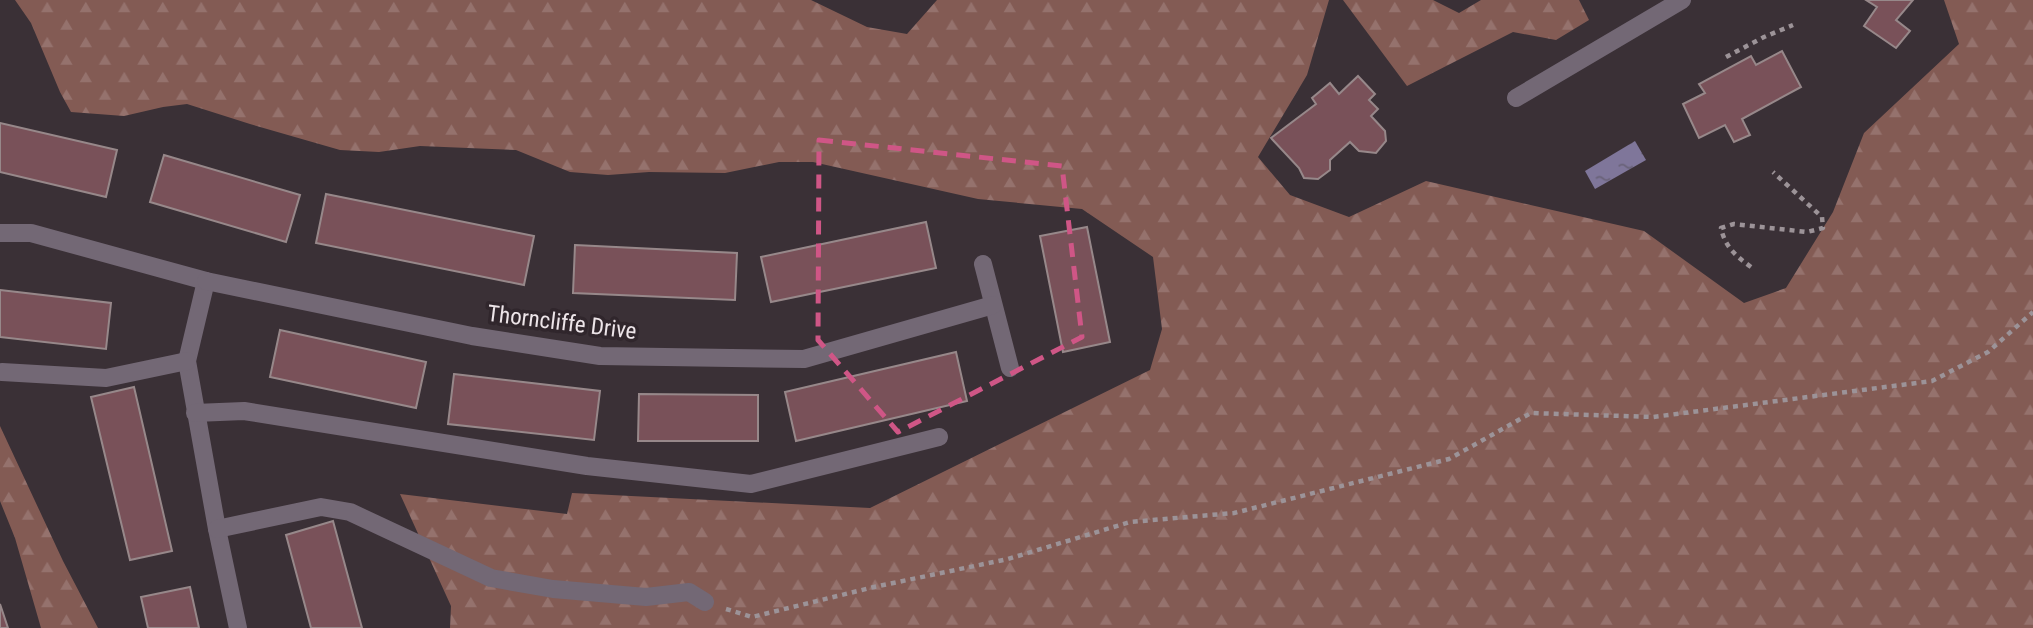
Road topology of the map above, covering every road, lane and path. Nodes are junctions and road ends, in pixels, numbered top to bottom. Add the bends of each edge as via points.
1 (1682, 0) edge
2 (1793, 25) dead end
3 (1726, 57) dead end
4 (1516, 98) dead end
5 (1773, 172) dead end
6 (0, 233) edge
7 (983, 264) dead end
8 (1751, 267) dead end
9 (206, 281) junction
10 (993, 305) junction
11 (2033, 312) edge
12 (187, 361) junction
13 (1010, 368) dead end
14 (2, 372) dead end
15 (195, 413) junction
16 (939, 437) dead end
17 (217, 529) junction
18 (705, 602) joint
19 (238, 628) edge

1 - 4 street
2 - 3 path
5 - 8 path via 1822,217 1823,228 1807,232 1734,224 1721,228 1732,252
6 - 9 street, Thorncliffe Drive via 31,233
7 - 10 street
9 - 10 street, Thorncliffe Drive via 471,336 600,356 804,359
9 - 12 street
10 - 13 street
11 - 18 path via 1988,352 1931,381 1653,417 1531,413 1449,459 1234,513 1130,523 1008,559 752,617
12 - 14 street via 106,378
12 - 15 street
15 - 16 street via 244,411 587,466 751,484
15 - 17 street
17 - 18 street via 321,507 349,512 491,578 646,597 689,592
17 - 19 street

